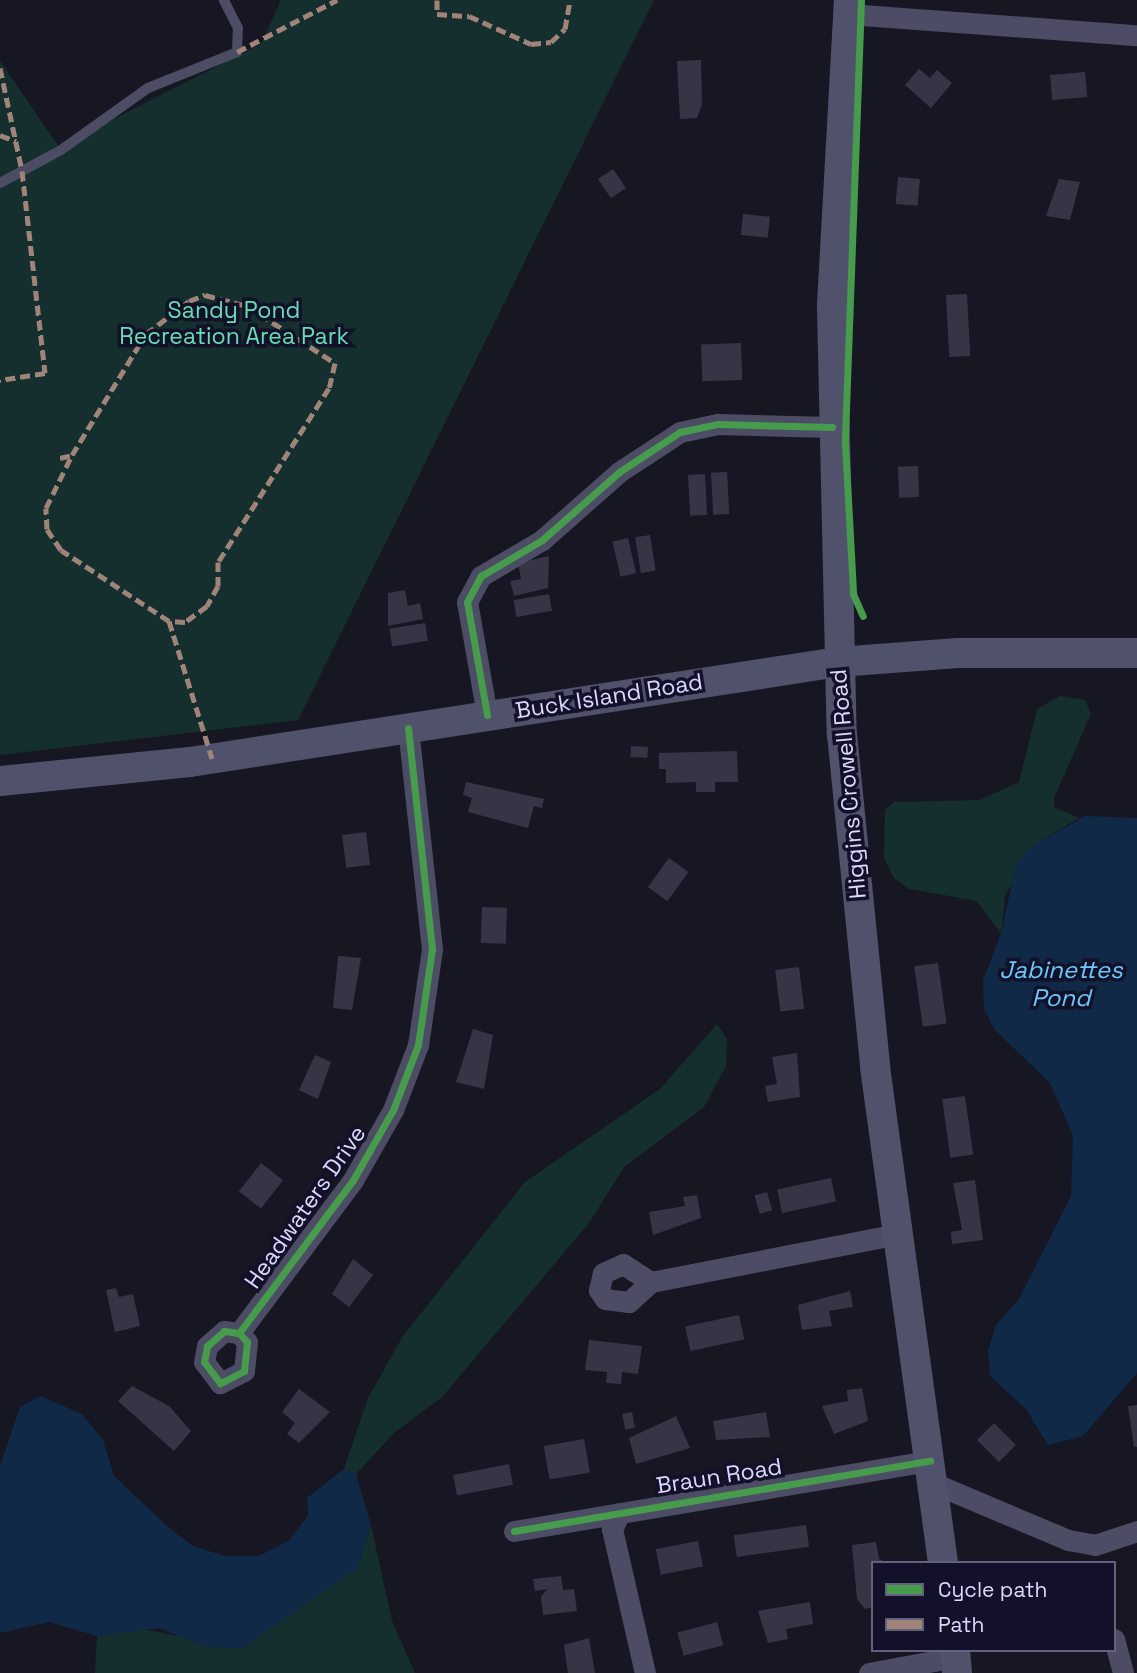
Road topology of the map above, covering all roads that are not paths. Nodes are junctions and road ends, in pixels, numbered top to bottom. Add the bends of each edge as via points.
1 (224, 0) edge
2 (848, 7) edge
3 (1137, 35) edge
4 (0, 183) edge
5 (832, 427) junction
6 (1137, 653) edge
7 (838, 662) junction
8 (487, 715) junction
9 (408, 728) junction
10 (0, 781) edge
11 (897, 1234) junction
12 (651, 1282) dead end
13 (239, 1333) dead end
14 (932, 1472) junction
15 (620, 1513) junction
16 (514, 1531) dead end
17 (1137, 1531) edge
18 (1100, 1553) edge
19 (943, 1561) edge
20 (1116, 1647) edge
21 (956, 1660) edge
22 (645, 1673) edge
23 (869, 1673) edge
24 (1123, 1673) edge

1 - 4 lane via 238,28 237,52 148,88 61,150
2 - 3 street
2 - 5 main road, Higgins Crowell Road
5 - 7 main road, Higgins Crowell Road
5 - 8 street via 719,424 680,432 619,472 542,540 481,576 467,602
6 - 7 main road, Buck Island Road via 1009,652
7 - 8 main road, Buck Island Road
7 - 11 main road, Higgins Crowell Road via 856,891
8 - 9 main road, Buck Island Road
9 - 10 main road, Buck Island Road via 190,762
9 - 13 street, Headwaters Drive via 432,949 418,1045 376,1143
11 - 12 street
11 - 14 main road, Higgins Crowell Road
14 - 15 street, Braun Road
14 - 18 street
14 - 19 main road, Higgins Crowell Road
15 - 16 street, Braun Road
15 - 22 street via 612,1529
17 - 18 street
20 - 24 street
21 - 23 street

